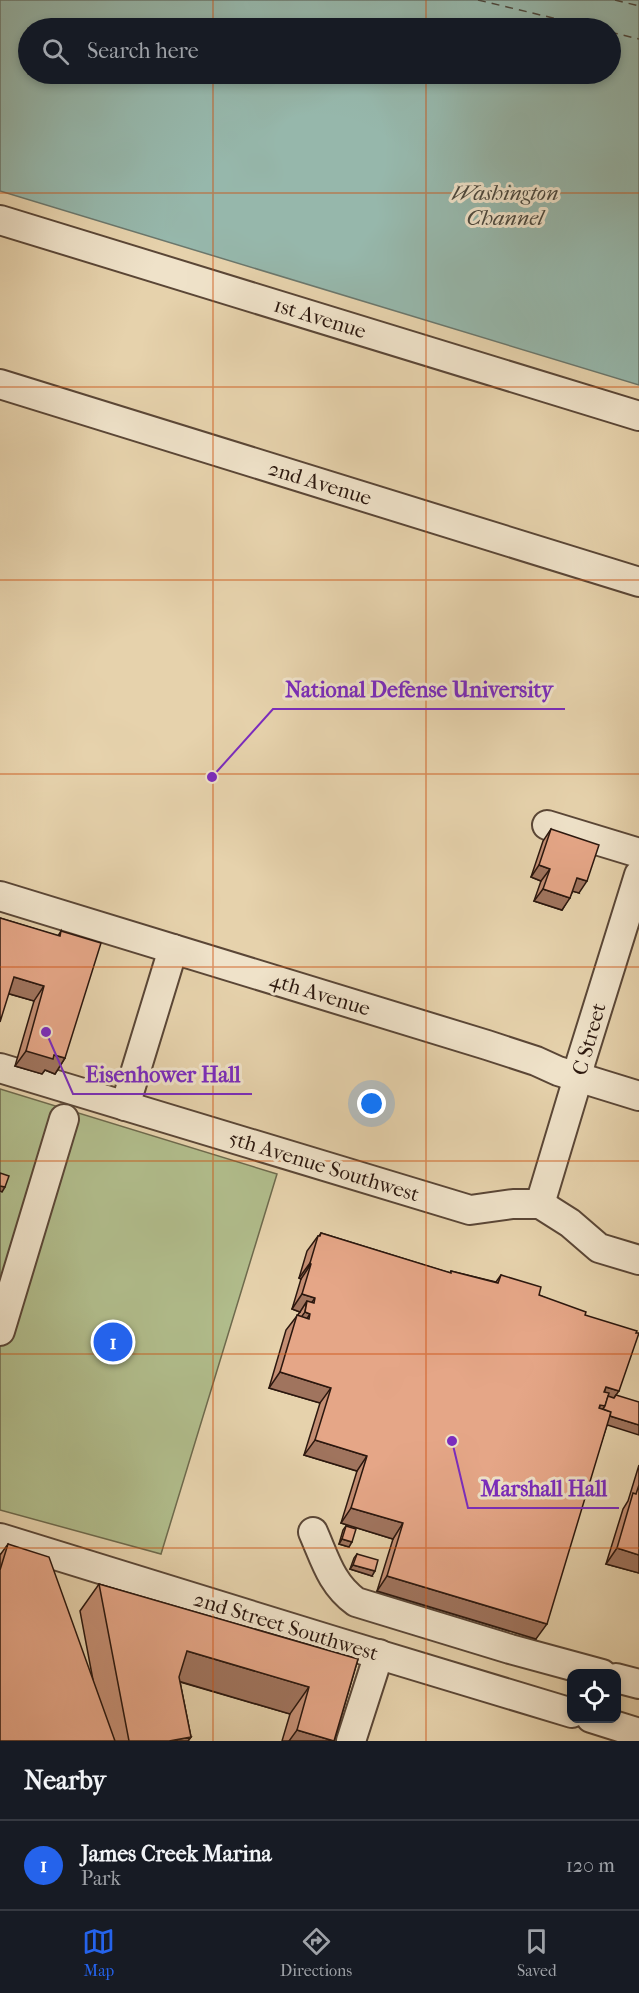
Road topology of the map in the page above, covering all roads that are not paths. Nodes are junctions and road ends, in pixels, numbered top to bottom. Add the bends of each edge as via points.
1 (0, 220) edge
2 (0, 384) edge
3 (639, 416) edge
4 (639, 582) edge
5 (547, 825) dead end
6 (639, 853) edge
7 (639, 875) edge
8 (0, 896) edge
9 (173, 949) junction
10 (0, 1068) edge
11 (578, 1077) junction
12 (639, 1096) edge
13 (125, 1106) junction
14 (64, 1119) dead end
15 (540, 1203) junction
16 (639, 1260) edge
17 (0, 1331) edge
18 (313, 1532) dead end
19 (0, 1538) edge
20 (379, 1654) junction
21 (584, 1669) edge
22 (621, 1679) edge
23 (639, 1684) edge
24 (567, 1711) edge
25 (597, 1727) edge
26 (639, 1733) edge
27 (351, 1741) edge

1 - 3 street, 1st Avenue
2 - 4 street, 2nd Avenue
5 - 6 street
7 - 11 street, C Street
8 - 9 street, 4th Avenue
9 - 11 street, 4th Avenue via 487,1045
9 - 13 street
10 - 13 street, 5th Avenue Southwest
11 - 12 street, 4th Avenue
11 - 15 street, C Street
13 - 15 street, 5th Avenue Southwest via 469,1210
14 - 17 street
15 - 16 street via 599,1248
18 - 21 street via 333,1579 356,1602
19 - 20 street, 2nd Street Southwest
20 - 24 street, 2nd Street Southwest
20 - 27 street
22 - 23 street
25 - 26 street

